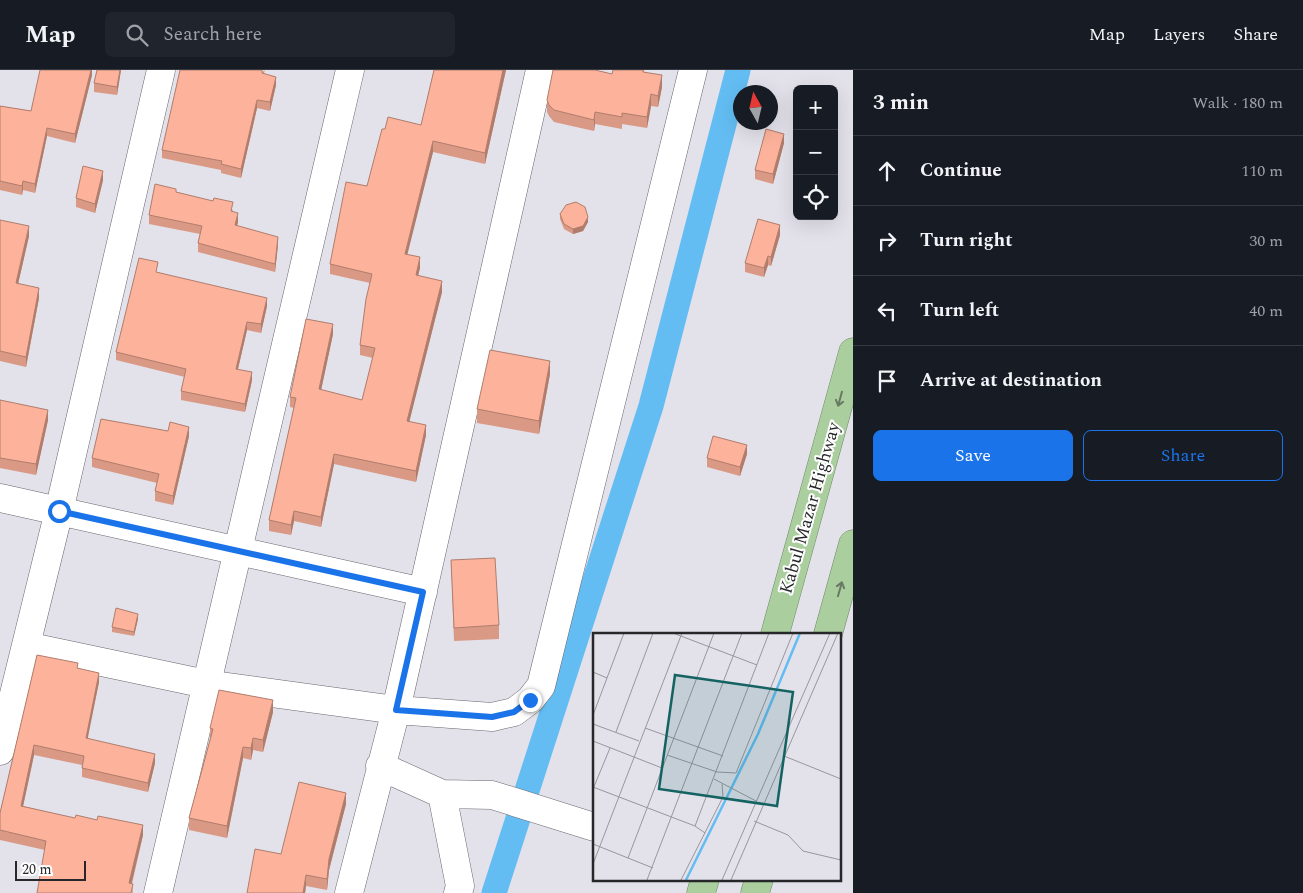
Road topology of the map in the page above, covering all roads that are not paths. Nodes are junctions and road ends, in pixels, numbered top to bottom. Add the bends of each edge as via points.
1 (161, 70) edge
2 (350, 70) edge
3 (540, 70) edge
4 (693, 70) edge
5 (853, 352) edge
6 (0, 498) edge
7 (59, 511) junction
8 (853, 544) edge
9 (237, 551) junction
10 (423, 592) junction
11 (775, 633) edge
12 (828, 633) edge
13 (26, 646) junction
14 (206, 684) junction
15 (396, 710) junction
16 (1, 742) edge
17 (380, 766) junction
18 (442, 794) junction
19 (593, 827) edge
20 (759, 880) edge
21 (158, 893) edge
22 (349, 893) edge
23 (458, 893) edge
24 (755, 893) edge

1 - 7 street
2 - 9 street
3 - 10 street
4 - 15 street via 541,686 514,712 492,717
5 -> 11 highway, Kabul Mazar Highway
6 - 7 street
7 - 9 street
7 - 13 street
12 -> 8 highway
9 - 10 street
9 - 14 street
10 - 15 street
13 - 14 street
13 - 16 street
14 - 15 street
14 - 21 street
15 - 17 street
17 - 18 street
17 - 22 street
18 - 19 street via 492,795
18 - 23 street via 460,886
20 - 24 highway

